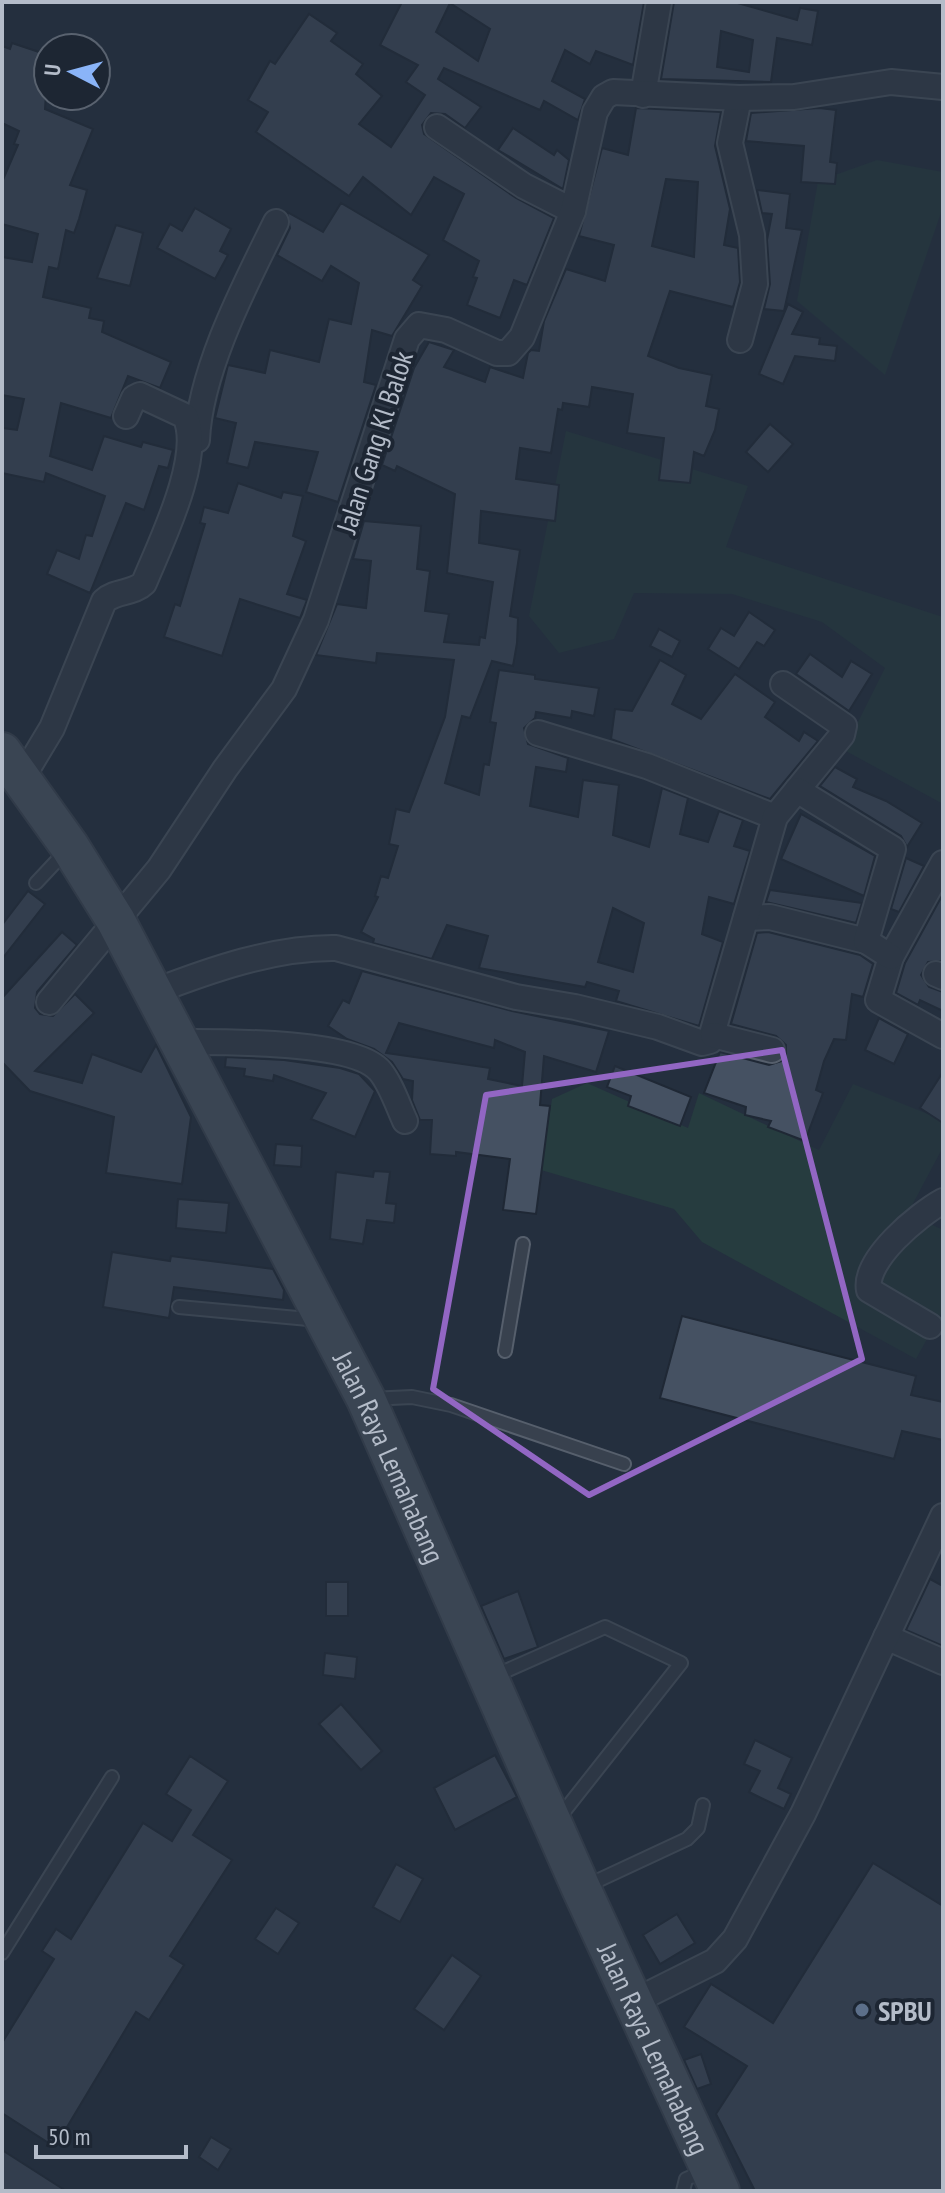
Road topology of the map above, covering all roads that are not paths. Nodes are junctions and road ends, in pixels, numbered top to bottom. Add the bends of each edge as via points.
1 (659, 2) edge
2 (943, 87) edge
3 (643, 95) junction
4 (739, 98) junction
5 (437, 127) dead end
6 (573, 211) junction
7 (276, 222) dead end
8 (740, 340) dead end
9 (202, 372) dead end
10 (126, 416) dead end
11 (185, 416) junction
12 (172, 515) junction
13 (783, 684) dead end
14 (538, 733) dead end
15 (12, 765) edge
16 (797, 790) junction
17 (775, 817) junction
18 (70, 847) junction
19 (943, 863) edge
20 (36, 883) dead end
21 (746, 918) junction
22 (116, 921) junction
23 (866, 941) junction
24 (891, 957) junction
25 (153, 992) junction
26 (49, 1002) dead end
27 (713, 1035) junction
28 (943, 1036) edge
29 (180, 1042) junction
30 (772, 1050) dead end
31 (405, 1121) dead end
32 (943, 1201) edge
33 (523, 1244) dead end
34 (179, 1307) dead end
35 (326, 1321) junction
36 (930, 1326) dead end
37 (505, 1351) dead end
38 (366, 1399) junction
39 (624, 1464) dead end
40 (943, 1516) edge
41 (886, 1637) junction
42 (943, 1662) edge
43 (489, 1678) junction
44 (112, 1777) dead end
45 (703, 1805) dead end
46 (553, 1824) junction
47 (581, 1888) junction
48 (2, 1953) edge
49 (633, 2002) junction
50 (704, 2183) edge

1 - 3 street
2 - 4 street, Jalan Gang Kl Balok via 891,82 794,97
3 - 4 street, Jalan Gang Kl Balok
3 - 6 street, Jalan Gang Kl Balok via 613,92 598,104
4 - 8 street via 730,143 752,235 755,284
5 - 6 street via 524,186
6 - 22 street, Jalan Gang Kl Balok via 514,349 497,353 432,326 419,325 407,339 298,664 153,878
7 - 12 street via 208,379 200,408 196,469 181,508
9 - 11 lane
10 - 11 street via 140,395
11 - 12 street via 187,462
12 - 15 street via 144,583 104,601 52,728
13 - 16 street via 844,726
14 - 17 street via 647,766
15 - 18 main road, Jalan Raya Lemahabang
16 - 17 street
16 - 23 street via 893,849
17 - 21 street
18 - 20 lane
18 - 22 main road, Jalan Raya Lemahabang
19 - 24 street
21 - 23 street via 770,917
21 - 27 street
22 - 25 main road, Jalan Raya Lemahabang
22 - 26 street
23 - 24 street
24 - 28 street via 879,1002
25 - 27 street via 309,947 336,948 516,997 658,1027 702,1043
25 - 29 main road, Jalan Raya Lemahabang
27 - 30 street
29 - 31 street via 310,1047 350,1058 381,1073
29 - 35 main road, Jalan Raya Lemahabang
32 - 36 street via 911,1223 867,1282 877,1296
33 - 37 lane
34 - 35 lane
35 - 38 main road, Jalan Raya Lemahabang
38 - 39 lane via 412,1397 451,1405
38 - 43 main road, Jalan Raya Lemahabang
40 - 41 street
41 - 42 street
41 - 49 street via 803,1814 735,1939 715,1961
43 - 46 main road, Jalan Raya Lemahabang
43 - 46 lane via 605,1627 681,1663
44 - 48 lane
45 - 47 lane via 698,1828 687,1839
46 - 47 main road, Jalan Raya Lemahabang
47 - 49 main road, Jalan Raya Lemahabang
49 - 50 main road, Jalan Raya Lemahabang

